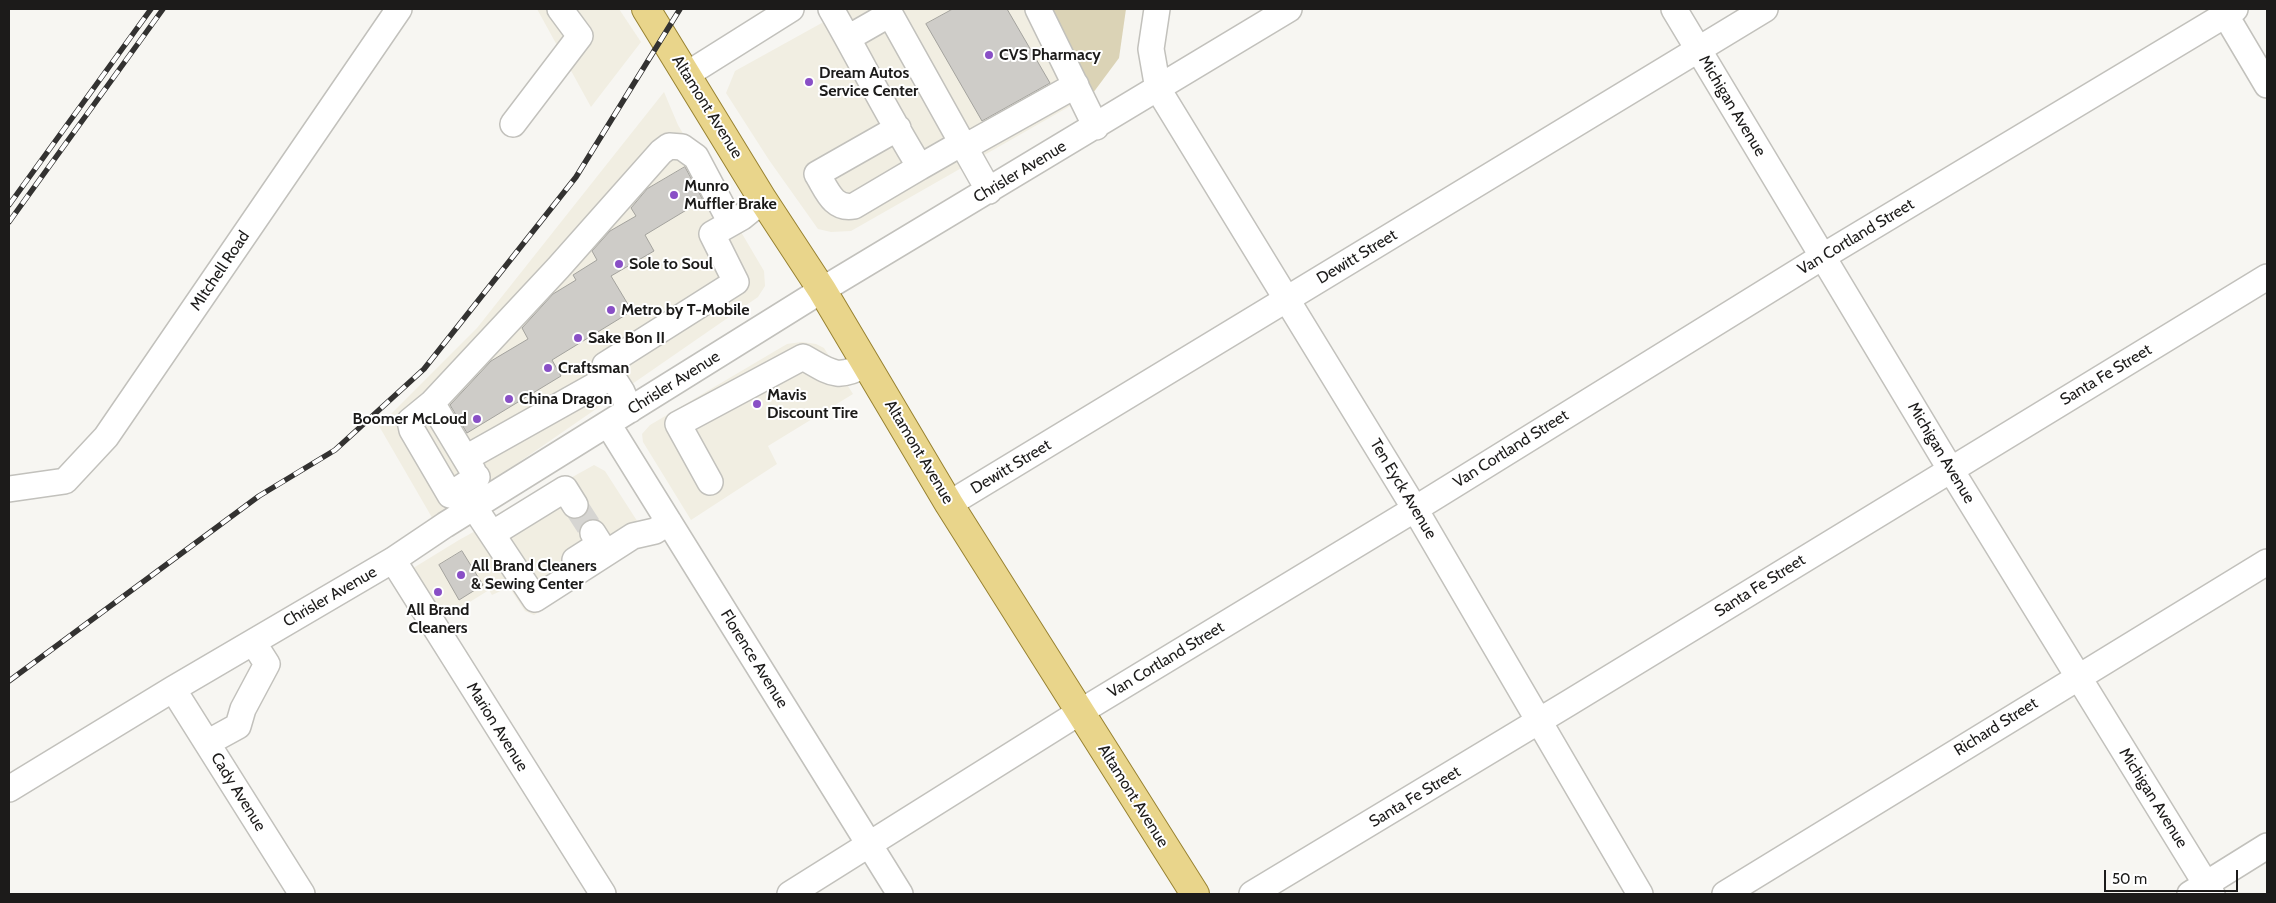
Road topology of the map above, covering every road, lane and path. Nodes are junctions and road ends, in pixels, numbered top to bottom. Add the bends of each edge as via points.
1 (399, 9) edge
2 (560, 9) edge
3 (646, 9) edge
4 (791, 9) edge
5 (832, 9) edge
6 (1038, 9) edge
7 (1157, 9) edge
8 (1289, 9) edge
9 (1655, 9) edge
10 (1674, 9) edge
11 (1765, 9) edge
12 (2227, 11) edge
13 (894, 12) edge
14 (848, 38) junction
15 (1691, 53) junction
16 (686, 75) junction
17 (1076, 85) junction
18 (2267, 86) edge
19 (1158, 89) junction
20 (514, 124) dead end
21 (1096, 127) junction
22 (898, 128) junction
23 (964, 145) junction
24 (920, 167) junction
25 (989, 191) junction
26 (764, 200) junction
27 (731, 223) junction
28 (1816, 261) junction
29 (2267, 277) edge
30 (822, 290) junction
31 (1287, 300) junction
32 (866, 364) junction
33 (612, 376) junction
34 (660, 392) junction
35 (432, 403) junction
36 (630, 410) junction
37 (608, 424) junction
38 (678, 424) junction
39 (1944, 473) junction
40 (710, 482) dead end
41 (476, 485) junction
42 (9, 489) edge
43 (949, 504) junction
44 (575, 505) tunnel mouth
45 (1415, 509) junction
46 (669, 522) junction
47 (593, 533) tunnel mouth
48 (497, 541) junction
49 (393, 560) junction
50 (2267, 562) edge
51 (253, 642) junction
52 (2072, 680) junction
53 (173, 689) junction
54 (1080, 712) junction
55 (1541, 722) junction
56 (207, 744) junction
57 (9, 788) edge
58 (868, 844) junction
59 (2267, 846) edge
60 (2199, 892) edge
61 (302, 894) edge
62 (603, 894) edge
63 (790, 894) edge
64 (900, 894) edge
65 (1195, 894) edge
66 (1252, 894) edge
67 (1640, 894) edge
68 (1726, 894) edge

1 - 42 street, MItchell Road via 106,437 66,480
2 - 20 street via 580,36
3 - 16 main road, Altamont Avenue
4 - 16 street
5 - 14 street
6 - 17 street
7 - 19 street via 1151,49
8 - 19 street, Chrisler Avenue
9 - 15 street, Michigan Avenue
10 - 15 street, Michigan Avenue
11 - 15 street, Dewitt Street
12 - 18 street
12 - 28 street, Van Cortland Street
13 - 14 street
13 - 23 street
14 - 22 street
15 - 28 street, Michigan Avenue
15 - 31 street, Dewitt Street
16 - 26 main road, Altamont Avenue
17 - 21 street
17 - 23 street
19 - 21 street, Chrisler Avenue
19 - 31 street, Ten Eyck Avenue
21 - 25 street, Chrisler Avenue
22 - 24 street
22 - 24 street via 817,174 833,202 845,208 854,206
23 - 24 street
23 - 25 street
25 - 30 street, Chrisler Avenue
26 - 27 street
26 - 30 main road, Altamont Avenue
27 - 33 street via 712,234 736,282 604,365
27 - 35 street via 696,157 682,147 670,146 660,152
28 - 39 street, Michigan Avenue
28 - 45 street, Van Cortland Street
29 - 39 street, Santa Fe Street
30 - 32 main road, Altamont Avenue
30 - 34 street, Chrisler Avenue
31 - 43 street, Dewitt Street
31 - 45 street, Ten Eyck Avenue
32 - 38 street via 851,373 832,374 803,357
32 - 43 main road, Altamont Avenue
33 - 36 street
33 - 41 street
34 - 36 street, Chrisler Avenue
34 - 38 street
35 - 41 street
35 - 41 street via 410,421 412,430 450,494
36 - 37 street, Chrisler Avenue
37 - 41 street, Chrisler Avenue
37 - 46 street, Florence Avenue
38 - 40 street
39 - 52 street, Michigan Avenue
39 - 55 street, Santa Fe Street
41 - 48 street
41 - 49 street, Chrisler Avenue
43 - 54 main road, Altamont Avenue
44 - 48 street via 565,489
45 - 54 street, Van Cortland Street
45 - 55 street, Ten Eyck Avenue
46 - 48 street via 655,531 633,536 535,599
46 - 58 street, Florence Avenue
47 - 48 street via 600,544 540,584 517,550
49 - 51 street, Chrisler Avenue
49 - 62 street, Marion Avenue
50 - 52 street, Richard Street
51 - 53 street, Chrisler Avenue
51 - 56 street via 268,664 243,709 238,726
52 - 60 street, Michigan Avenue
52 - 68 street, Richard Street
53 - 56 street, Cady Avenue
53 - 57 street, Chrisler Avenue
54 - 58 street, Van Cortland Street
54 - 65 main road, Altamont Avenue
55 - 66 street, Santa Fe Street
55 - 67 street, Ten Eyck Avenue
56 - 61 street, Cady Avenue
58 - 63 street, Van Cortland Street
58 - 64 street, Florence Avenue
59 - 60 street

